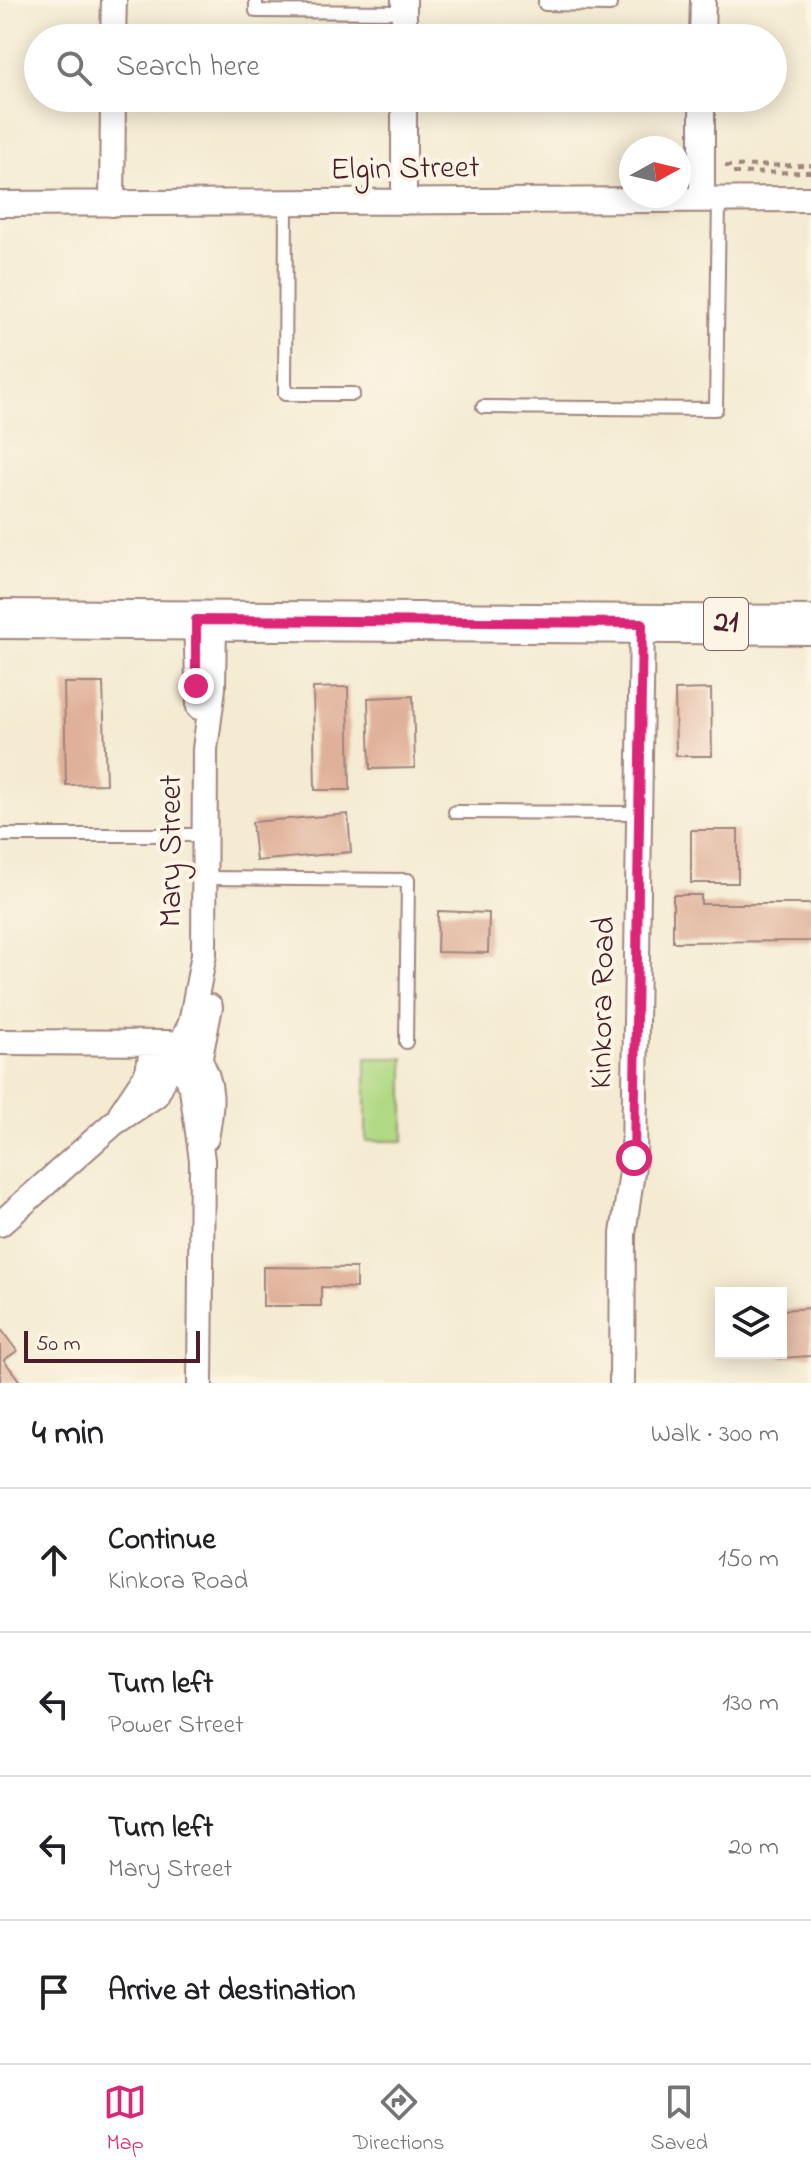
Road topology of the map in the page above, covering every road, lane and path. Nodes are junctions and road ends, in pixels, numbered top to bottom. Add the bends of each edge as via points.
1 (114, 0) edge
2 (256, 0) edge
3 (545, 0) edge
4 (703, 0) edge
5 (610, 5) dead end
6 (404, 6) edge
7 (113, 24) edge
8 (702, 24) edge
9 (113, 112) edge
10 (404, 112) edge
11 (702, 112) edge
12 (811, 165) edge
13 (702, 167) junction
14 (710, 199) junction
15 (811, 199) edge
16 (404, 202) junction
17 (286, 203) junction
18 (0, 204) edge
19 (112, 204) junction
20 (353, 394) dead end
21 (483, 407) dead end
22 (0, 619) edge
23 (205, 620) junction
24 (642, 623) junction
25 (811, 625) edge
26 (455, 812) dead end
27 (639, 813) junction
28 (0, 835) edge
29 (204, 835) junction
30 (204, 878) junction
31 (0, 1042) edge
32 (406, 1042) dead end
33 (154, 1044) junction
34 (185, 1054) junction
35 (114, 1123) junction
36 (202, 1160) junction
37 (0, 1224) edge
38 (200, 1383) edge
39 (622, 1383) edge

1 - 7 street
2 - 6 lane via 256,11
3 - 5 lane
4 - 8 street
9 - 19 street
10 - 16 street
11 - 13 street
12 - 13 path
13 - 14 street
14 - 15 street, Elgin Street
14 - 16 street, Elgin Street
14 - 21 lane via 716,409
16 - 17 street, Elgin Street
17 - 19 street, Elgin Street
17 - 20 lane via 285,394
18 - 19 street, Elgin Street
22 - 23 main road, 21
23 - 24 main road, 21
23 - 29 street, Mary Street via 196,686 205,749
24 - 25 main road, 21
24 - 27 street, Kinkora Road
26 - 27 lane
27 - 39 street, Kinkora Road via 634,1158 623,1234
28 - 29 lane
29 - 30 street, Mary Street
30 - 32 lane via 408,880
30 - 34 street, Mary Street via 204,954
31 - 33 street
33 - 34 street
33 - 35 street via 143,1082
34 - 35 street via 156,1095
34 - 36 street, Mary Street via 197,1072 189,1083
34 - 36 street, Mary Street via 209,1078 212,1095
35 - 37 street
36 - 38 street, Mary Street

